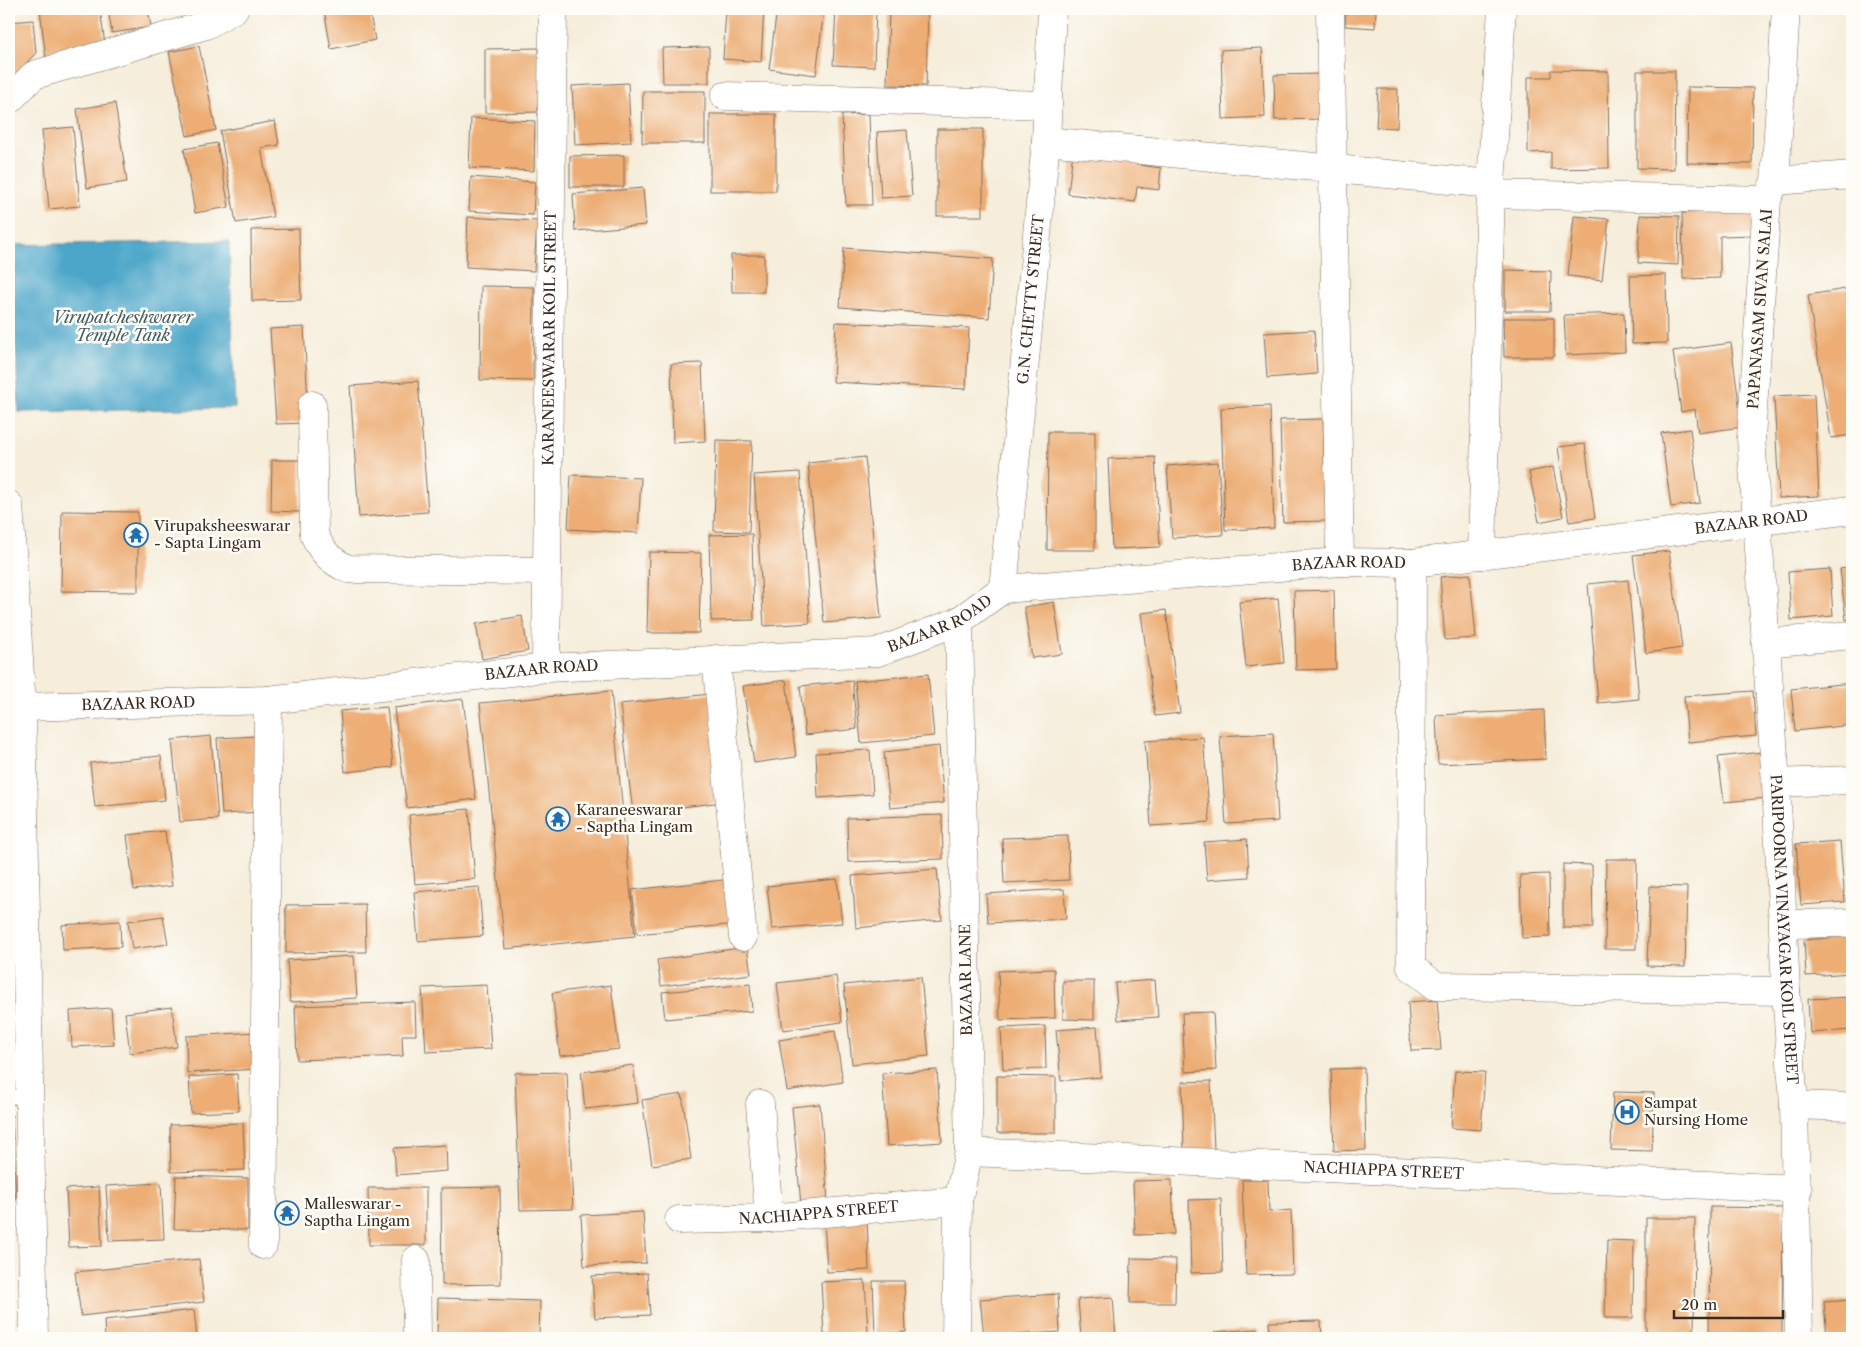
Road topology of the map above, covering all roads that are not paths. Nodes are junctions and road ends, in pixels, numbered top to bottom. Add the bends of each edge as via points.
1 (234, 9) edge
2 (553, 9) edge
3 (1052, 9) edge
4 (1330, 9) edge
5 (1502, 9) edge
6 (1786, 9) edge
7 (726, 96) dead end
8 (9, 100) edge
9 (1048, 104) junction
10 (1046, 141) junction
11 (1332, 168) junction
12 (1852, 175) edge
13 (1491, 189) junction
14 (1771, 191) junction
15 (312, 405) dead end
16 (9, 504) edge
17 (1852, 510) edge
18 (1756, 521) junction
19 (1482, 555) junction
20 (1340, 562) junction
21 (1412, 563) junction
22 (547, 571) junction
23 (1002, 590) junction
24 (959, 621) junction
25 (1852, 635) edge
26 (1766, 643) junction
27 (716, 659) junction
28 (546, 668) junction
29 (268, 700) junction
30 (16, 705) edge
31 (1852, 780) edge
32 (1776, 783) junction
33 (1852, 923) edge
34 (1784, 924) junction
35 (743, 937) dead end
36 (1786, 991) junction
37 (19, 1097) edge
38 (760, 1104) dead end
39 (1794, 1105) junction
40 (1852, 1107) edge
41 (969, 1152) junction
42 (1798, 1189) junction
43 (958, 1201) junction
44 (769, 1218) junction
45 (678, 1220) dead end
46 (263, 1244) dead end
47 (416, 1260) dead end
48 (34, 1338) edge
49 (417, 1338) edge
50 (956, 1338) edge
51 (1799, 1338) edge

1 - 8 street via 206,25 34,75
2 - 22 street, KARANEESWARAR KOIL STREET
3 - 9 street, G.N. CHETTY STREET
4 - 11 street
5 - 13 street
6 - 14 street, PAPANASAM SIVAN SALAI
7 - 9 street
9 - 10 street, G.N. CHETTY STREET
10 - 11 street
10 - 23 street, G.N. CHETTY STREET
11 - 13 street
11 - 20 street
12 - 14 street
13 - 14 street
13 - 19 street
14 - 18 street, PAPANASAM SIVAN SALAI via 1751,438
15 - 22 street via 314,534 321,551 333,562 348,569
16 - 30 street
17 - 18 street, BAZAAR ROAD
18 - 19 street, BAZAAR ROAD
18 - 26 street, PARIPOORNA VINAYAGAR KOIL STREET
19 - 21 street, BAZAAR ROAD
20 - 21 street, BAZAAR ROAD
20 - 23 street, BAZAAR ROAD
21 - 36 street via 1411,967 1436,986
22 - 28 street, KARANEESWARAR KOIL STREET
23 - 24 street, BAZAAR ROAD
24 - 27 street, BAZAAR ROAD via 878,652
24 - 41 street, BAZAAR LANE
25 - 26 street
26 - 32 street, PARIPOORNA VINAYAGAR KOIL STREET
27 - 28 street, BAZAAR ROAD
27 - 35 street
28 - 29 street, BAZAAR ROAD
29 - 30 street, BAZAAR ROAD
29 - 46 street
30 - 37 street
31 - 32 street
32 - 34 street, PARIPOORNA VINAYAGAR KOIL STREET
33 - 34 street
34 - 36 street, PARIPOORNA VINAYAGAR KOIL STREET
36 - 39 street, PARIPOORNA VINAYAGAR KOIL STREET
37 - 48 street
38 - 44 street
39 - 40 street
39 - 42 street, PARIPOORNA VINAYAGAR KOIL STREET
41 - 42 street, NACHIAPPA STREET
41 - 43 street, BAZAAR LANE
42 - 51 street, PARIPOORNA VINAYAGAR KOIL STREET
43 - 44 street, NACHIAPPA STREET
43 - 50 street, BAZAAR LANE
44 - 45 street, NACHIAPPA STREET
47 - 49 street

